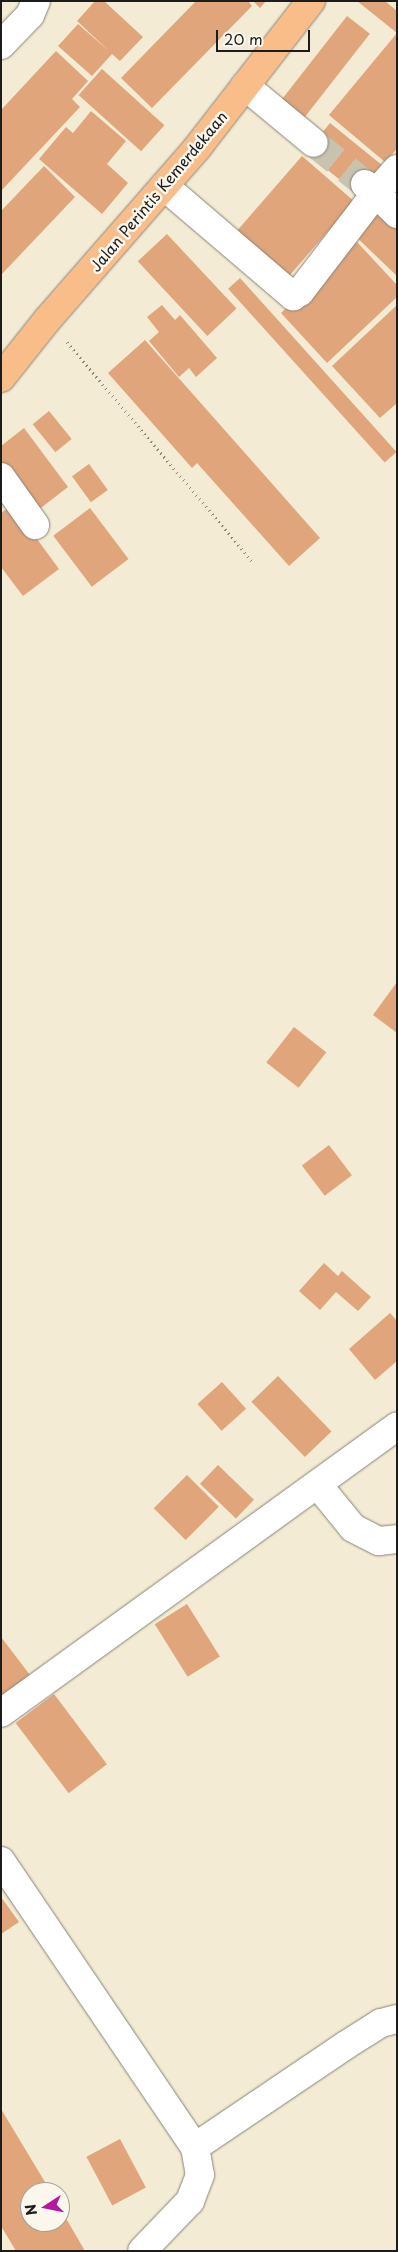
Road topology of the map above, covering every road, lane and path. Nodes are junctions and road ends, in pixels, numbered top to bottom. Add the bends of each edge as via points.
1 (36, 1) edge
2 (311, 1) edge
3 (1, 45) edge
4 (245, 86) junction
5 (314, 143) tunnel mouth
6 (397, 169) edge
7 (164, 186) junction
8 (370, 189) junction
9 (397, 214) edge
10 (48, 319) junction
11 (1, 378) edge
12 (1, 478) edge
13 (35, 525) dead end
14 (254, 563) dead end
15 (397, 1426) edge
16 (318, 1485) junction
17 (397, 1539) edge
18 (1, 1713) edge
19 (1, 1861) edge
20 (397, 2019) edge
21 (195, 2147) junction
22 (142, 2251) edge

1 - 3 street via 30,15
2 - 4 main road, Jalan Perintis Kemerdekaan
4 - 5 street
4 - 7 main road, Jalan Perintis Kemerdekaan
6 - 8 street
7 - 8 street via 293,296 300,292
7 - 10 main road, Jalan Perintis Kemerdekaan
8 - 9 street
10 - 11 main road, Jalan Perintis Kemerdekaan
10 - 14 path
12 - 13 street
15 - 16 street
16 - 17 street via 353,1528 379,1541
16 - 18 street
19 - 21 street
20 - 21 street via 381,2023 346,2044
21 - 22 street via 200,2175 190,2201

